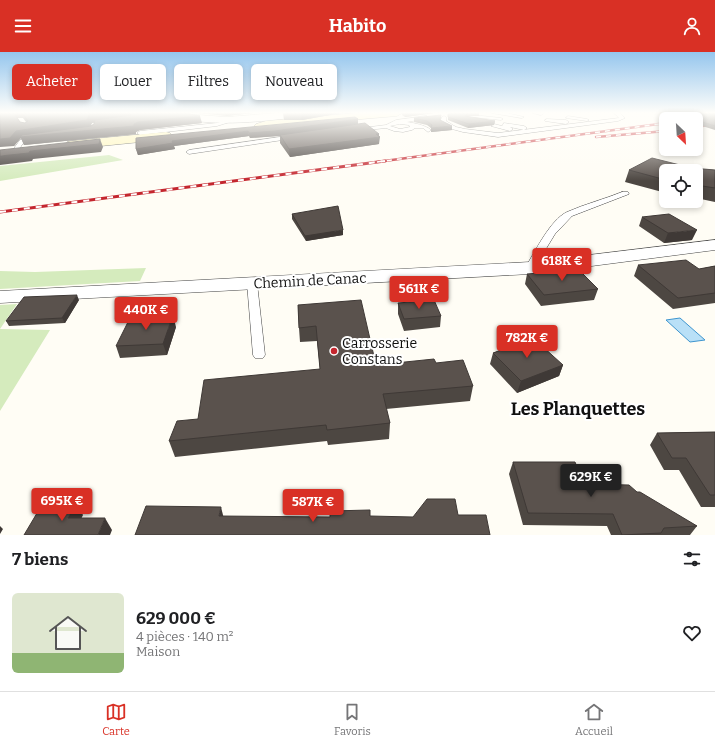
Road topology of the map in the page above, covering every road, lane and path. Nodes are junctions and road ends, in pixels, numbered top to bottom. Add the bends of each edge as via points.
1 (498, 135) edge
2 (164, 136) edge
3 (300, 136) edge
4 (472, 138) dead end
5 (42, 142) edge
6 (58, 146) edge
7 (2, 152) edge
8 (189, 152) dead end
9 (625, 194) dead end
10 (715, 246) edge
11 (530, 268) junction
12 (252, 283) junction
13 (0, 297) edge
14 (259, 355) dead end

1 - 4 lane via 493,139
2 - 6 main road
3 - 8 lane
5 - 7 main road via 15,151
9 - 11 lane via 569,214 561,220 554,227
10 - 11 street, Chemin de Canac
11 - 12 street, Chemin de Canac
12 - 13 street, Chemin de Canac
12 - 14 lane

